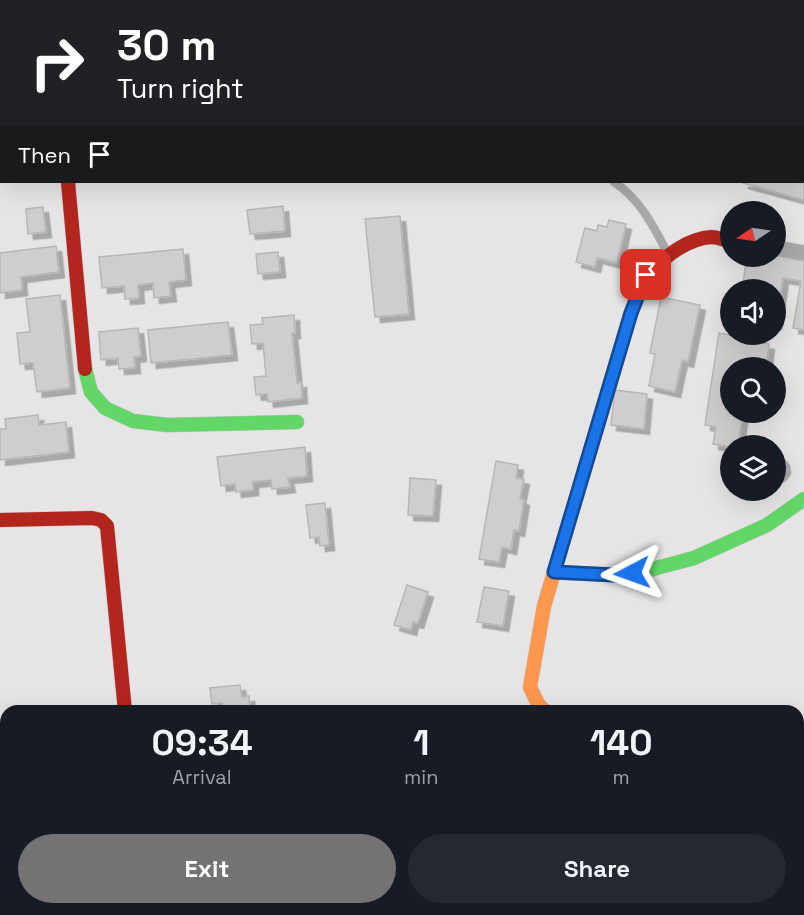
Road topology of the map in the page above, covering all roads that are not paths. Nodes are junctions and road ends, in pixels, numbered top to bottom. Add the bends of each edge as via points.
1 (68, 183) edge
2 (616, 183) edge
3 (720, 239) edge
4 (786, 250) edge
5 (804, 253) edge
6 (668, 255) junction
7 (297, 422) dead end
8 (804, 499) edge
9 (0, 520) edge
10 (554, 572) junction
11 (124, 705) edge
12 (539, 705) edge

1 - 7 street via 85,370 91,392 105,408 133,421 167,425
2 - 6 lane via 638,203
3 - 6 street via 691,242
4 - 5 street
6 - 10 street via 646,275 631,313
8 - 10 street via 767,525 694,558 614,575
9 - 11 street via 92,518 106,526
10 - 12 street via 530,687

